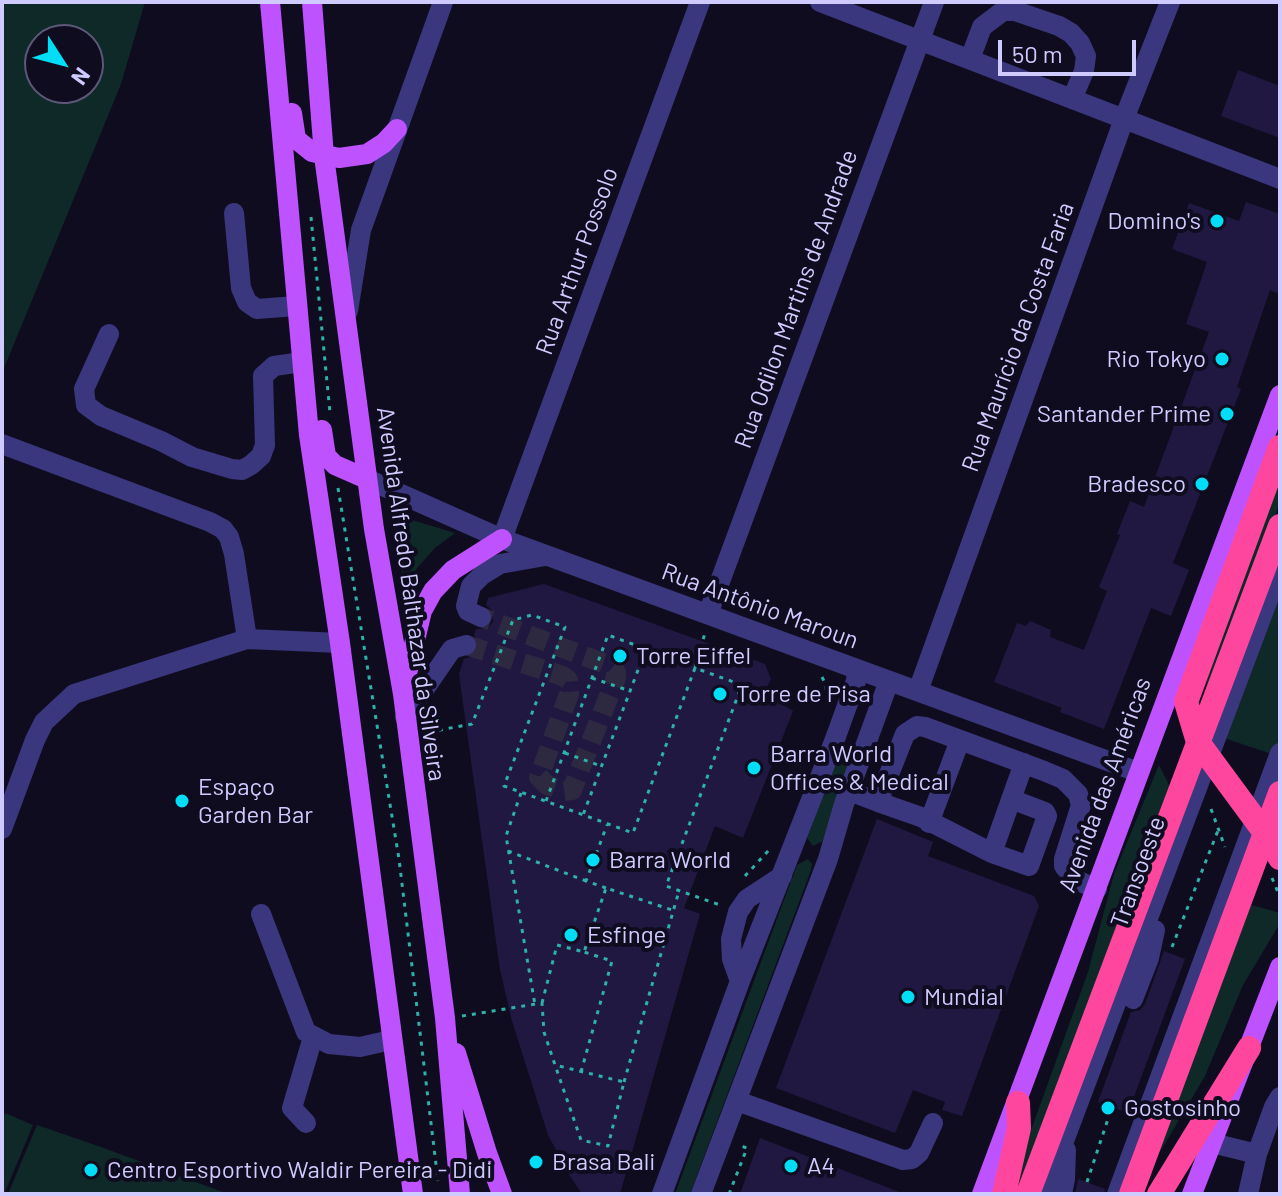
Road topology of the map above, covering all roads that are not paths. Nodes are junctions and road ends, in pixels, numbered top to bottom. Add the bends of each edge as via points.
1 (270, 2) edge
2 (277, 2) edge
3 (312, 2) edge
4 (443, 2) edge
5 (700, 2) edge
6 (820, 2) edge
7 (934, 2) edge
8 (1170, 2) edge
9 (919, 40) junction
10 (970, 59) junction
11 (1072, 99) junction
12 (1124, 119) junction
13 (397, 129) junction
14 (324, 156) junction
15 (1280, 179) edge
16 (234, 213) dead end
17 (293, 274) junction
18 (296, 306) junction
19 (346, 327) junction
20 (109, 334) dead end
21 (302, 362) junction
22 (1280, 395) edge
23 (2, 444) edge
24 (1280, 447) edge
25 (367, 479) junction
26 (1280, 526) edge
27 (502, 539) junction
28 (546, 555) junction
29 (1280, 568) edge
30 (708, 614) junction
31 (481, 617) dead end
32 (247, 639) junction
33 (340, 643) junction
34 (466, 645) dead end
35 (857, 669) junction
36 (889, 681) junction
37 (918, 691) junction
38 (403, 694) junction
39 (406, 727) junction
40 (835, 739) junction
41 (960, 740) junction
42 (1203, 749) junction
43 (1280, 753) edge
44 (862, 755) junction
45 (1024, 763) junction
46 (1138, 772) junction
47 (849, 791) junction
48 (1280, 793) edge
49 (1011, 799) junction
50 (878, 802) junction
51 (929, 823) junction
52 (1266, 827) edge
53 (2, 829) edge
54 (784, 844) junction
55 (992, 853) junction
56 (1280, 858) edge
57 (828, 859) junction
58 (782, 876) junction
59 (1097, 889) junction
60 (261, 914) dead end
61 (1280, 967) edge
62 (740, 981) junction
63 (445, 1018) junction
64 (313, 1037) junction
65 (391, 1040) junction
66 (1249, 1048) junction
67 (1280, 1097) edge
68 (737, 1101) junction
69 (1018, 1103) junction
70 (306, 1123) dead end
71 (933, 1123) dead end
72 (1066, 1137) junction
73 (1212, 1143) junction
74 (1133, 1153) junction
75 (1257, 1154) junction
76 (1094, 1188) edge
77 (413, 1194) edge
78 (460, 1194) edge
79 (502, 1194) edge
80 (662, 1194) edge
81 (701, 1194) edge
82 (982, 1194) edge
83 (1004, 1194) edge
84 (1028, 1194) edge
85 (1044, 1194) edge
86 (1062, 1194) edge
87 (1117, 1194) edge
88 (1131, 1194) edge
89 (1159, 1194) edge
90 (1192, 1194) edge
91 (1248, 1194) edge

1 - 17 main road
2 - 14 main road via 296,139
3 - 14 main road, Avenida Alfredo Balthazar da Silveira
4 - 13 street
5 - 27 street, Rua Arthur Possolo
6 - 9 street
7 - 9 street, Rua Odilon Martins de Andrade
8 - 12 street, Rua Maurício da Costa Faria
9 - 10 street
9 - 30 street, Rua Odilon Martins de Andrade
10 - 11 street
10 - 11 street via 982,27 1003,11 1059,26 1080,43 1086,56
11 - 12 street
12 - 15 street
12 - 37 street, Rua Maurício da Costa Faria
13 - 14 main road via 367,154
13 - 19 street via 361,230
14 - 19 main road, Avenida Alfredo Balthazar da Silveira
16 - 18 street via 247,302 257,309
17 - 18 main road
17 - 25 main road via 301,289 326,456
18 - 21 main road
19 - 25 main road, Avenida Alfredo Balthazar da Silveira
20 - 21 street via 84,389 86,405 192,457 232,469 251,465 265,445 263,376 274,366
21 - 33 main road
22 - 46 main road, Avenida das Américas
23 - 32 street via 223,529 234,554
24 - 42 highway via 1186,702
25 - 27 street, Rua Antônio Maroun
25 - 38 main road, Avenida Alfredo Balthazar da Silveira
26 - 42 highway
27 - 28 street, Rua Antônio Maroun
27 - 38 main road via 453,570 433,591 422,611
28 - 30 street, Rua Antônio Maroun
28 - 31 street via 500,564 482,575 471,586 466,606
29 - 42 street, Transoeste
30 - 35 street, Rua Antônio Maroun
32 - 33 street
32 - 53 street via 74,694 44,722
33 - 65 main road
34 - 39 street via 452,649
35 - 36 street, Rua Antônio Maroun
35 - 40 street
36 - 37 street, Rua Antônio Maroun
36 - 44 street
37 - 46 street, Rua Antônio Maroun
38 - 39 main road, Avenida Alfredo Balthazar da Silveira
39 - 63 main road, Avenida Alfredo Balthazar da Silveira
40 - 44 street via 854,741
40 - 54 street
41 - 45 street
41 - 50 street via 925,727 911,728
41 - 51 street
42 - 52 highway
42 - 72 street, Transoeste via 1196,790 1166,871 1149,958 1093,1099
42 - 84 highway
43 - 52 street
44 - 47 street
45 - 49 street
45 - 59 street via 1063,779 1078,794 1081,805 1064,866 1076,880
46 - 59 main road, Avenida das Américas
47 - 50 street
47 - 57 street
48 - 52 highway
49 - 55 street
49 - 55 street via 1047,816 1029,866
50 - 51 street
51 - 55 street
52 - 56 highway
52 - 74 street via 1239,863
52 - 88 highway
54 - 57 street
54 - 58 street
57 - 68 street
58 - 62 street
58 - 62 street via 747,899 738,912 731,939
59 - 69 main road, Avenida das Américas
60 - 64 street via 306,1032
61 - 66 main road
62 - 80 street
63 - 78 main road, Avenida Alfredo Balthazar da Silveira
63 - 79 main road
64 - 65 street via 360,1047
64 - 70 street via 292,1108
65 - 77 main road
66 - 73 main road
66 - 89 highway
67 - 75 street
68 - 71 street via 903,1160 919,1153
68 - 81 street
69 - 82 main road, Avenida das Américas
69 - 83 highway via 1019,1128
72 - 85 street
72 - 86 street
73 - 75 street
73 - 90 main road
74 - 76 street
74 - 87 street
75 - 91 street

